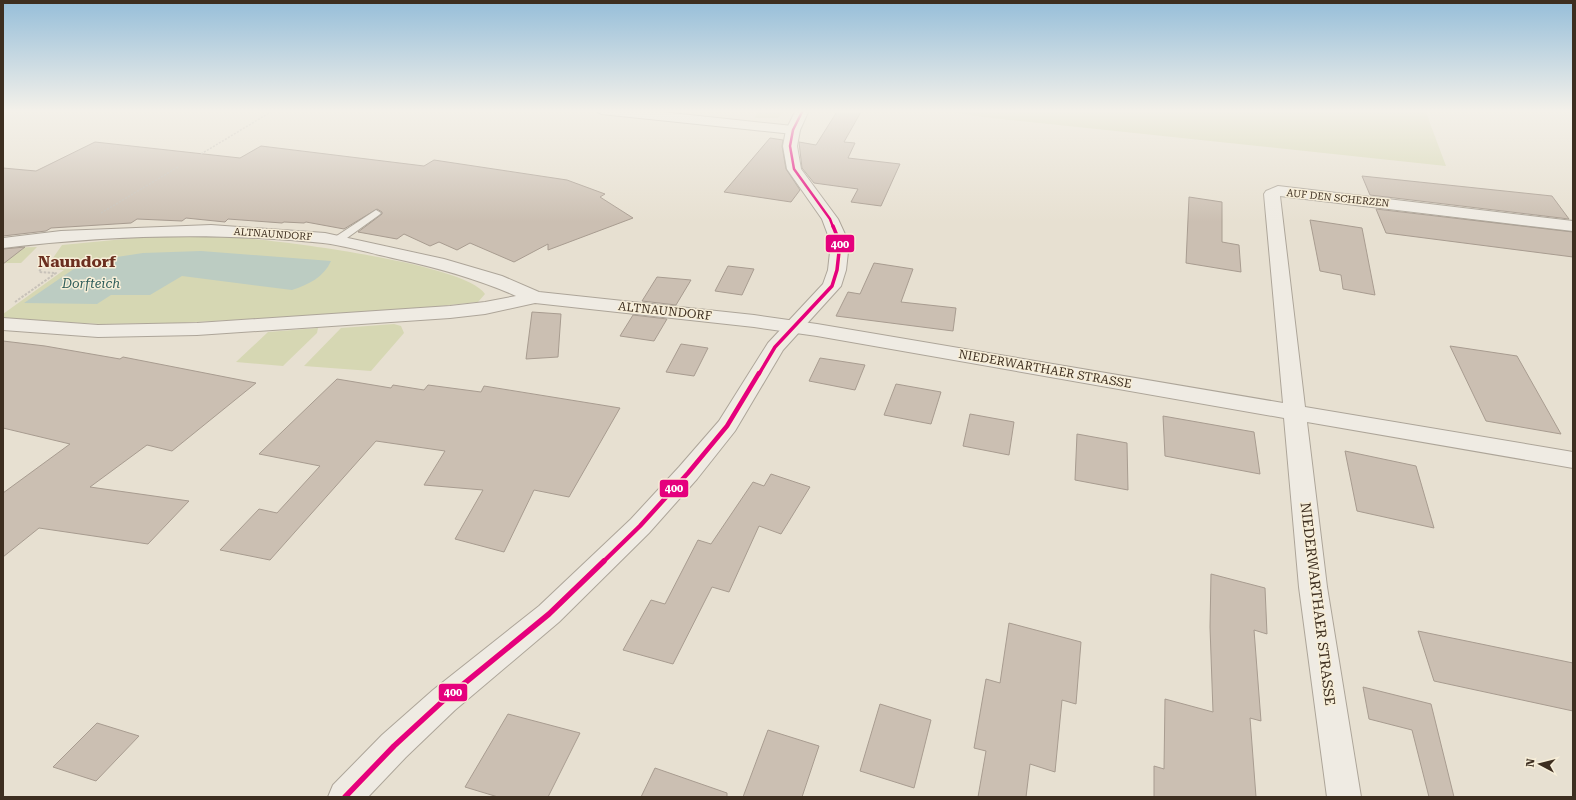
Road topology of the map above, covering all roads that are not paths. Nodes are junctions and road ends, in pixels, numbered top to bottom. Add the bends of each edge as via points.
1 (790, 147) edge
2 (376, 213) dead end
3 (1573, 226) edge
4 (336, 241) junction
5 (3, 243) edge
6 (535, 297) junction
7 (3, 324) edge
8 (794, 327) junction
9 (1295, 411) junction
10 (1573, 460) edge
11 (345, 797) edge
12 (1344, 797) edge

1 - 8 street via 794,169 830,219 840,243 832,286
2 - 4 lane
3 - 9 street, AUF DEN SCHERZEN via 1295,192 1278,191 1272,194
4 - 5 street, ALTNAUNDORF via 211,230 61,236
4 - 6 street, ALTNAUNDORF via 438,263 496,280
6 - 7 street, ALTNAUNDORF via 485,308 450,312 198,329 98,331
6 - 8 street, ALTNAUNDORF
8 - 9 street, NIEDERWARTHAER STRASSE
8 - 11 street via 775,347 727,426 640,526 549,614 444,700 394,746
9 - 10 street, NIEDERWARTHAER STRASSE
9 - 12 street, NIEDERWARTHAER STRASSE via 1313,587

